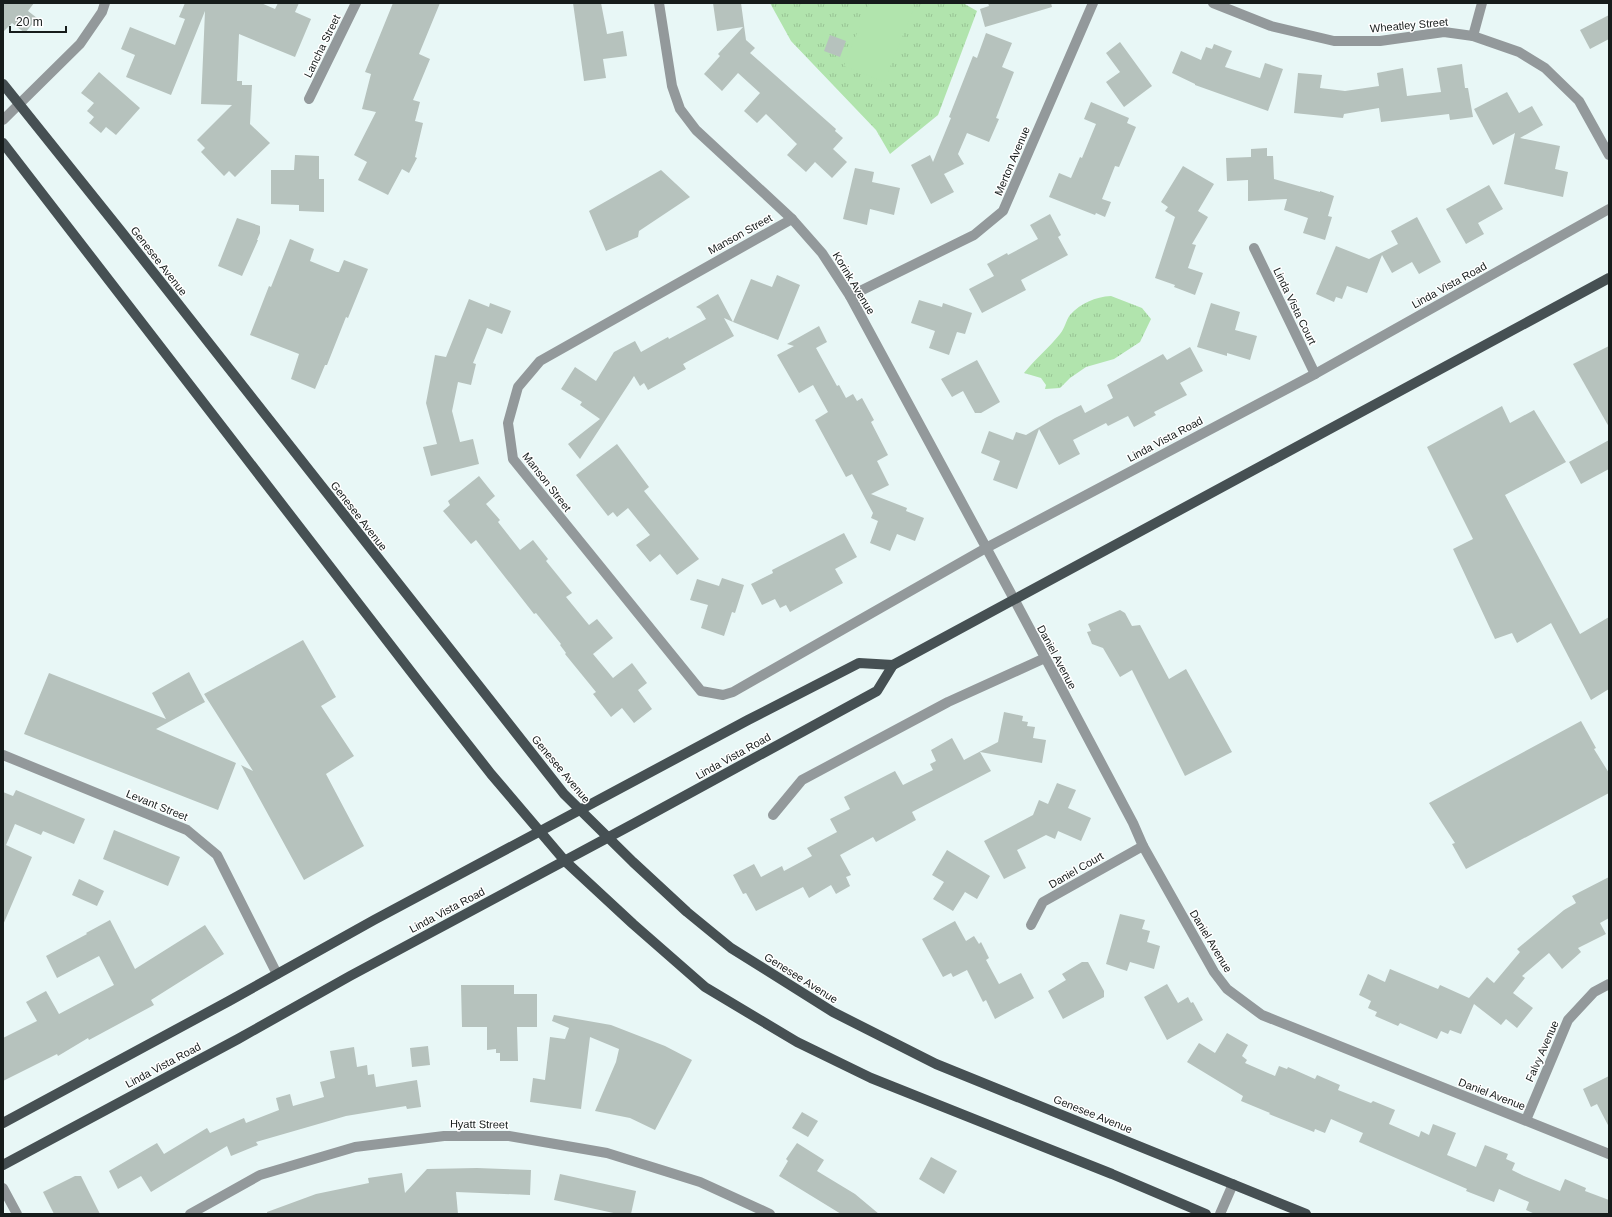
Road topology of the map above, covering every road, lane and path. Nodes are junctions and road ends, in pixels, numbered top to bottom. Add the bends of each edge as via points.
1 (105, 3) edge
2 (356, 3) edge
3 (659, 3) edge
4 (1093, 3) edge
5 (1213, 3) edge
6 (1482, 3) edge
7 (1473, 36) junction
8 (3, 84) edge
9 (309, 99) dead end
10 (19, 104) junction
11 (3, 120) edge
12 (3, 142) edge
13 (1609, 155) edge
14 (1609, 209) edge
15 (792, 219) junction
16 (1254, 248) dead end
17 (1609, 278) edge
18 (850, 296) junction
19 (1315, 374) junction
20 (986, 548) junction
21 (1014, 599) junction
22 (1045, 658) junction
23 (893, 665) junction
24 (733, 692) joint
25 (3, 755) edge
26 (579, 810) junction
27 (773, 815) dead end
28 (540, 832) junction
29 (607, 838) junction
30 (1143, 846) junction
31 (565, 861) junction
32 (1031, 925) dead end
33 (277, 974) junction
34 (1609, 984) edge
35 (1526, 1120) junction
36 (3, 1123) edge
37 (1609, 1154) edge
38 (3, 1165) edge
39 (1233, 1184) junction
40 (3, 1188) edge
41 (17, 1214) edge
42 (190, 1214) edge
43 (770, 1214) edge
44 (1206, 1214) edge
45 (1220, 1214) edge
46 (1306, 1214) edge

1 - 10 street via 102,12 80,44
2 - 9 street, Lancha Street
3 - 15 street, Korink Avenue via 672,86 680,109 696,130
4 - 18 street, Merton Avenue via 1003,211 974,235
5 - 7 street, Wheatley Street via 1271,26 1334,42 1380,41 1444,32
6 - 7 street
7 - 13 street, Wheatley Street via 1518,52 1545,68 1579,101
8 - 10 main road, Genesee Avenue
10 - 11 street
10 - 26 main road, Genesee Avenue
12 - 28 main road via 422,686
14 - 19 street, Linda Vista Road
15 - 18 street, Korink Avenue via 822,253
15 - 24 street, Manson Street via 540,361 518,387 508,423 513,459 701,691 723,695
16 - 19 street, Linda Vista Court
17 - 21 main road, Linda Vista Road
18 - 20 street, Korink Avenue
19 - 20 street, Linda Vista Road
20 - 21 street, Korink Avenue
20 - 24 street, Linda Vista Road
21 - 22 street, Daniel Avenue
21 - 23 main road, Linda Vista Road
22 - 27 street via 948,702 802,780
22 - 30 street, Daniel Avenue
23 - 26 main road via 859,664
23 - 29 main road, Linda Vista Road via 877,691
25 - 33 street, Levant Street via 187,830 217,855
26 - 28 main road
26 - 29 main road, Genesee Avenue
28 - 31 main road
28 - 33 main road
29 - 31 main road, Linda Vista Road
29 - 39 main road, Genesee Avenue via 687,912 731,948 833,1012 936,1064
30 - 32 street, Daniel Court via 1043,902
30 - 35 street, Daniel Avenue via 1214,972 1227,989 1262,1015
31 - 38 main road, Linda Vista Road
31 - 44 main road via 705,987 797,1042 871,1078
33 - 36 main road
34 - 35 street, Falvy Avenue via 1594,992 1568,1020
35 - 37 street, Daniel Avenue
39 - 45 street
39 - 46 main road, Genesee Avenue
40 - 41 street
42 - 43 street, Hyatt Street via 260,1175 355,1146 444,1136 509,1136 607,1153 700,1182

